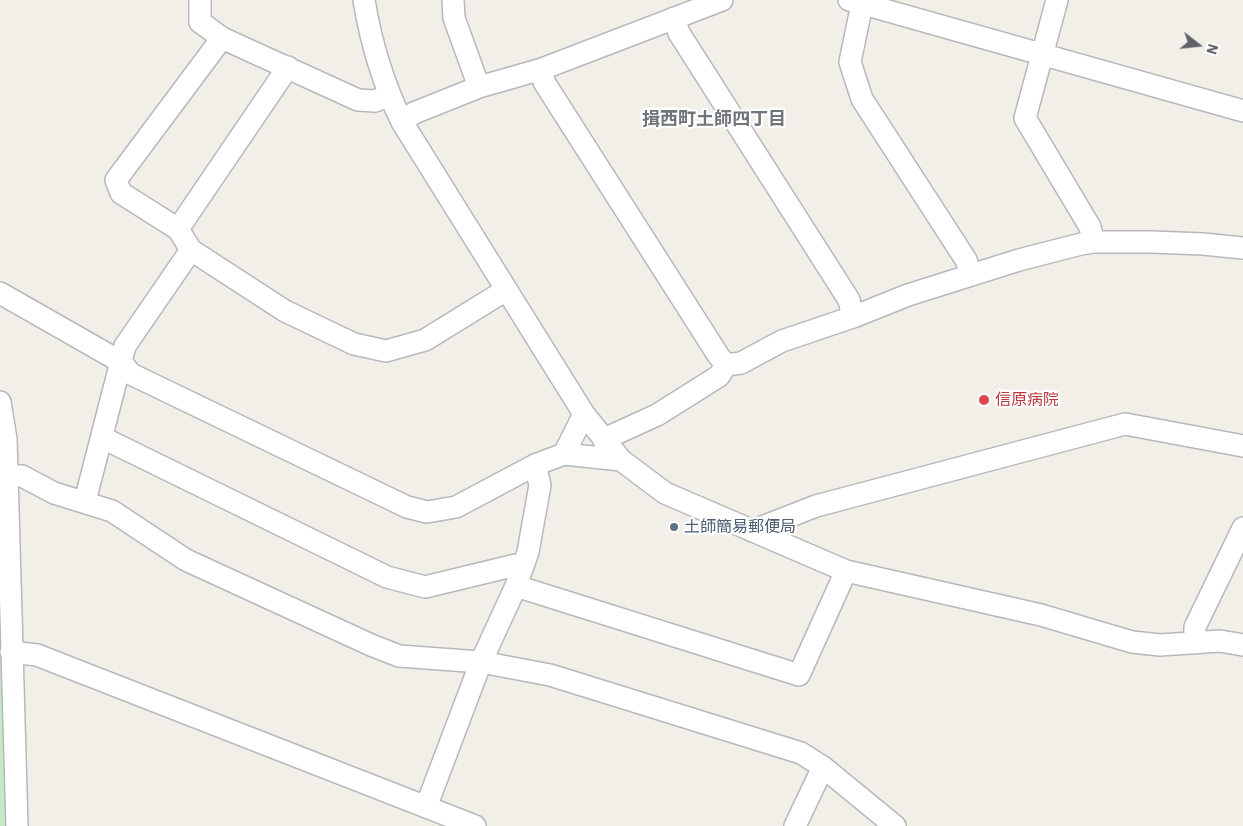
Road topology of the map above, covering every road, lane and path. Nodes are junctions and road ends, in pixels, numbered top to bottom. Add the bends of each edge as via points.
1 (200, 0) edge
2 (364, 0) edge
3 (453, 0) edge
4 (722, 0) edge
5 (1058, 0) edge
6 (856, 2) edge
7 (674, 18) junction
8 (222, 38) junction
9 (1043, 54) junction
10 (288, 67) junction
11 (542, 70) junction
12 (479, 87) junction
13 (389, 95) junction
14 (1243, 111) edge
15 (402, 122) junction
16 (178, 229) junction
17 (1094, 242) junction
18 (1243, 248) edge
19 (191, 250) junction
20 (971, 274) junction
21 (506, 290) junction
22 (0, 293) edge
23 (853, 317) junction
24 (121, 362) junction
25 (726, 365) junction
26 (0, 402) edge
27 (584, 414) junction
28 (103, 438) junction
29 (604, 441) junction
30 (1243, 446) edge
31 (564, 454) junction
32 (621, 460) junction
33 (535, 465) junction
34 (7, 476) junction
35 (85, 501) junction
36 (1243, 528) edge
37 (752, 531) junction
38 (523, 566) junction
39 (846, 571) junction
40 (516, 586) junction
41 (1195, 643) junction
42 (1243, 644) edge
43 (11, 652) junction
44 (481, 662) junction
45 (823, 767) junction
46 (426, 807) junction
47 (16, 826) edge
48 (475, 826) edge
49 (794, 826) edge
50 (895, 826) edge

1 - 8 street via 200,22
2 - 13 street via 374,51
3 - 12 street via 454,18
4 - 7 street
5 - 9 street
6 - 9 street
6 - 20 street via 850,62 862,99 966,260
7 - 11 street
7 - 23 street via 679,33 849,300
8 - 10 street
8 - 16 street via 116,180 121,193
9 - 14 street
9 - 17 street via 1025,118 1090,227
10 - 13 street via 358,100 375,102
10 - 16 street
11 - 12 street
11 - 25 street via 544,82
12 - 15 street via 414,113
13 - 15 street
15 - 21 street
16 - 19 street
17 - 18 street
17 - 20 street
19 - 21 street via 285,311 354,344 386,351 425,340
19 - 24 street via 126,346
20 - 23 street
21 - 27 street
22 - 24 street
23 - 25 street via 782,341 741,362
24 - 28 street
24 - 33 street via 131,374 407,507 427,512 456,506
25 - 29 street via 719,376 657,415
26 - 34 street
27 - 29 street
27 - 31 street
28 - 35 street
28 - 38 street via 387,577 425,588 516,565
29 - 32 street
30 - 37 street via 1125,424 816,506
31 - 32 street
31 - 33 street
32 - 37 street via 666,493
33 - 38 street via 540,485
34 - 35 street via 22,476 54,493
34 - 43 street
35 - 44 street via 112,511 186,560 371,645 399,656
36 - 41 street via 1195,627
37 - 39 street
38 - 40 street
39 - 40 street via 799,675
39 - 41 street via 1041,615 1132,642 1160,645
40 - 44 street
41 - 42 street via 1220,641
43 - 46 street via 37,656
43 - 47 street
44 - 45 street via 550,675 801,754
44 - 46 street
45 - 49 street
45 - 50 street
46 - 48 street

